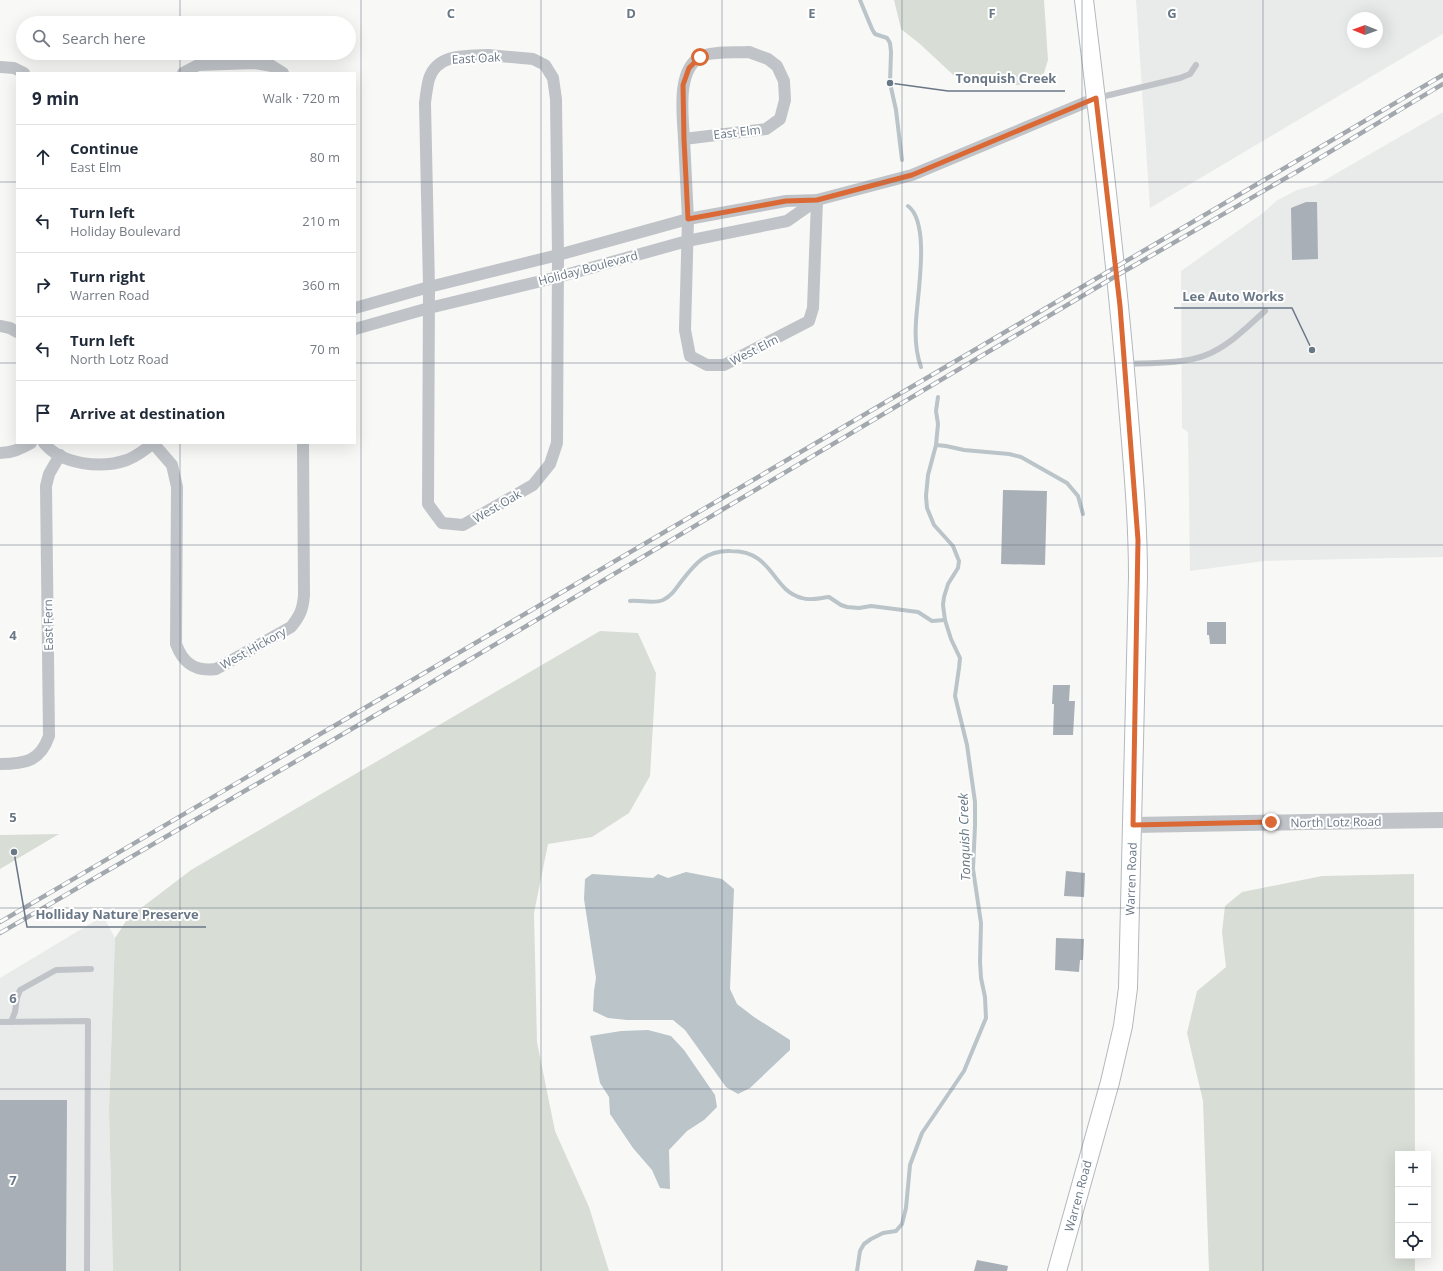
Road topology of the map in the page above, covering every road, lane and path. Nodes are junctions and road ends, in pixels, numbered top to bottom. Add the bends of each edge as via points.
1 (1084, 0) edge
2 (1196, 65) dead end
3 (0, 67) edge
4 (22, 72) edge
5 (185, 72) edge
6 (281, 72) edge
7 (1096, 98) junction
8 (684, 139) junction
9 (817, 200) junction
10 (688, 219) junction
11 (687, 241) junction
12 (558, 255) junction
13 (558, 277) junction
14 (429, 287) junction
15 (356, 308) edge
16 (429, 308) junction
17 (1265, 311) dead end
18 (0, 326) edge
19 (356, 329) edge
20 (16, 331) edge
21 (1125, 364) junction
22 (29, 444) edge
23 (45, 444) edge
24 (152, 444) edge
25 (154, 444) edge
26 (303, 444) edge
27 (0, 454) edge
28 (60, 456) junction
29 (0, 764) edge
30 (1443, 820) edge
31 (1133, 825) junction
32 (91, 969) dead end
33 (0, 1022) edge
34 (11, 1022) junction
35 (87, 1271) edge
36 (1057, 1271) edge

1 - 7 main road, Warren Road
2 - 7 lane via 1190,74 1180,78
3 - 4 street via 14,68
5 - 6 street via 198,64 255,62 272,66
7 - 9 street, Holiday Boulevard via 912,175
7 - 21 main road, Warren Road
8 - 8 street, East Elm via 683,85 689,68 700,57 716,53 749,52 768,59 777,66 784,81 785,100 780,120 766,129
8 - 10 street, East Elm
9 - 10 street, Holiday Boulevard via 786,201
9 - 11 street, Holiday Boulevard via 787,221
9 - 11 street, West Elm via 813,308 809,321 724,365 707,365 690,356 685,330
10 - 11 street, East Elm
10 - 12 street, Holiday Boulevard
11 - 13 street, Holiday Boulevard
12 - 13 street, East Oak
12 - 14 street, Holiday Boulevard
12 - 14 street, East Oak via 556,99 552,78 545,65 533,59 488,55 456,57 445,60 434,68 429,79 425,103
13 - 16 street, Holiday Boulevard
13 - 16 street, West Oak via 557,443 550,464 533,485 463,525 442,523 428,504
14 - 15 street, Holiday Boulevard
14 - 16 street, East Oak
16 - 19 street, Holiday Boulevard
17 - 21 lane via 1229,343 1206,355 1183,360
18 - 20 street
21 - 31 main road, Warren Road via 1138,540
22 - 27 street via 19,450
23 - 28 street
24 - 28 street via 135,456 112,463 84,463
25 - 26 street, West Hickory via 172,465 177,487 176,644 186,662 208,670 216,669 291,627 299,618 304,605
28 - 29 street, East Fern via 49,474 46,486 49,736 43,750 28,761 19,764
30 - 31 street, North Lotz Road
31 - 36 main road, Warren Road via 1128,988 1123,1026 1110,1082
32 - 34 lane via 56,970 20,990
33 - 34 lane
34 - 35 lane via 88,1021

